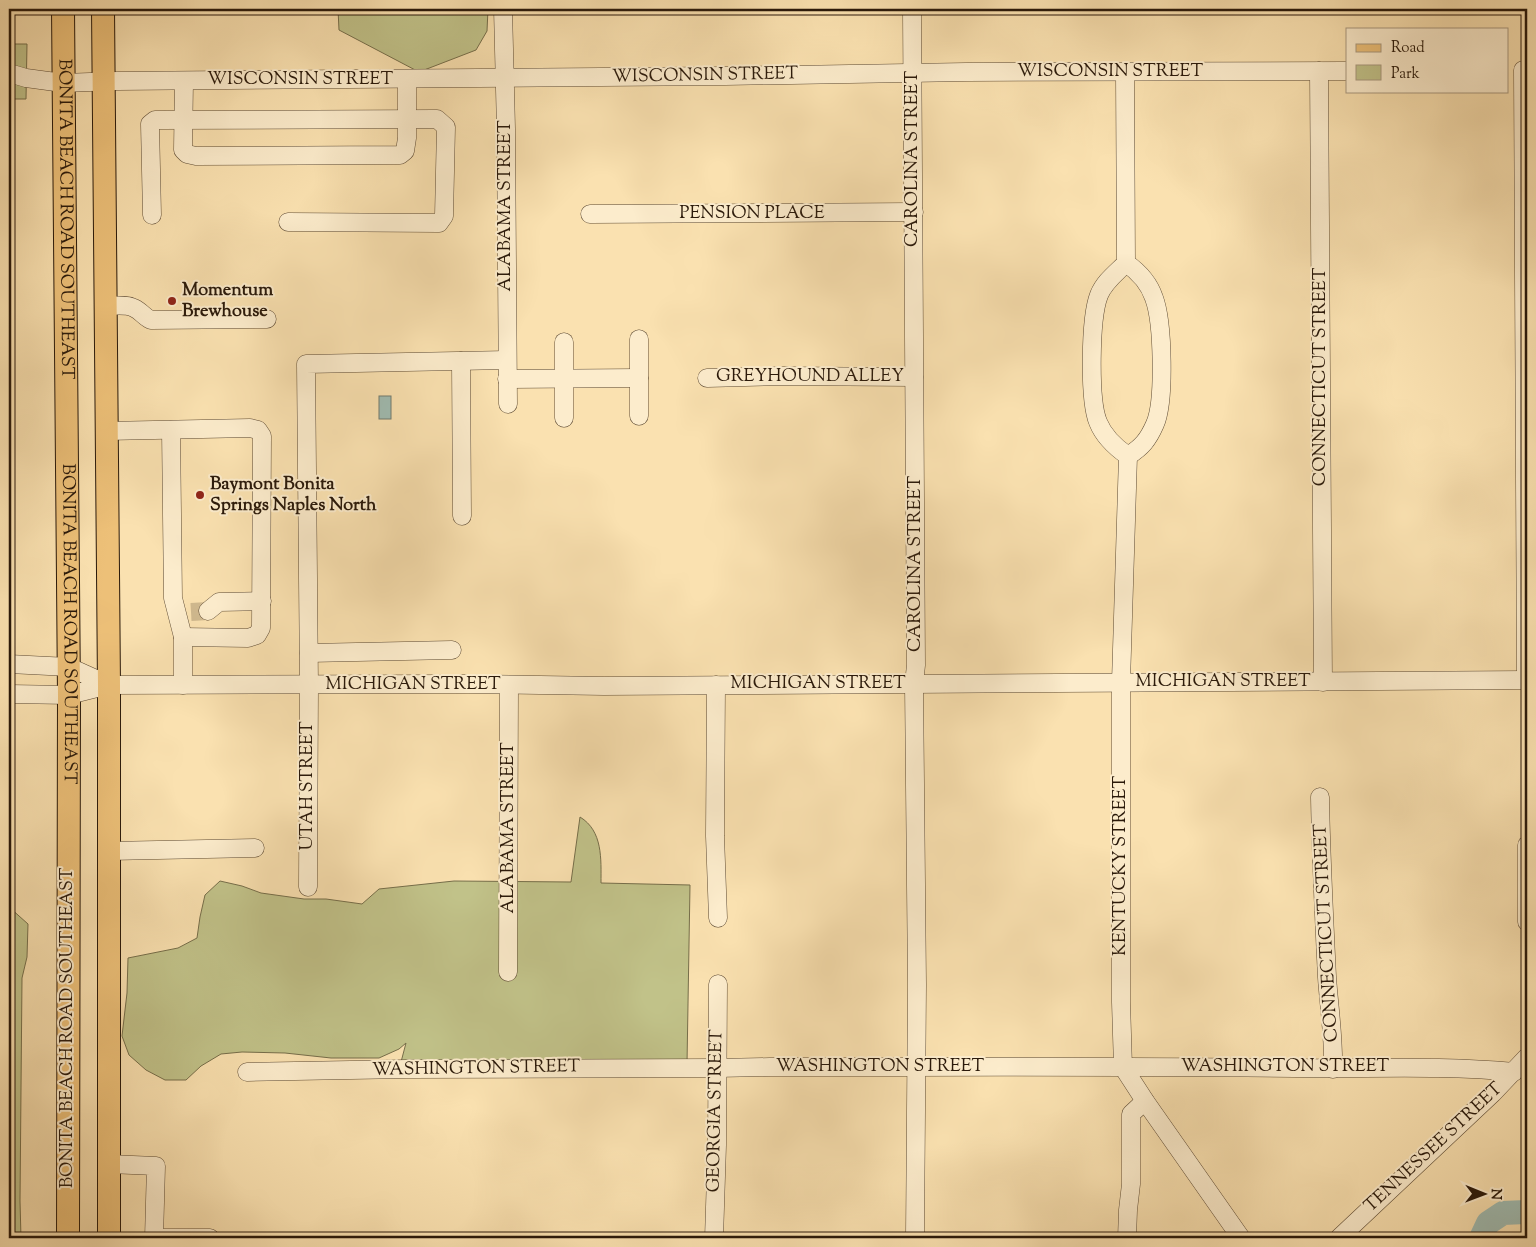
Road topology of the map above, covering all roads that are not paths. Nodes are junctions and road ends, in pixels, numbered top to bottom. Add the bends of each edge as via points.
1 (63, 9) edge
2 (103, 9) edge
3 (503, 9) edge
4 (912, 9) edge
5 (1519, 70) edge
6 (1319, 71) junction
7 (1346, 71) edge
8 (1125, 72) junction
9 (9, 73) edge
10 (913, 73) junction
11 (504, 78) junction
12 (407, 79) junction
13 (184, 81) junction
14 (104, 82) junction
15 (63, 83) junction
16 (183, 120) junction
17 (407, 120) junction
18 (914, 212) junction
19 (590, 214) dead end
20 (152, 215) dead end
21 (288, 222) dead end
22 (1126, 263) junction
23 (106, 306) junction
24 (267, 319) dead end
25 (639, 339) dead end
26 (564, 342) dead end
27 (507, 360) junction
28 (461, 361) junction
29 (914, 377) junction
30 (639, 378) junction
31 (707, 378) dead end
32 (507, 379) junction
33 (564, 379) junction
34 (508, 404) dead end
35 (639, 416) dead end
36 (564, 418) dead end
37 (171, 430) junction
38 (106, 431) junction
39 (1128, 456) junction
40 (462, 516) dead end
41 (262, 601) junction
42 (192, 613) junction
43 (183, 637) junction
44 (452, 650) dead end
45 (309, 653) junction
46 (9, 664) edge
47 (68, 667) junction
48 (1527, 680) edge
49 (1121, 682) junction
50 (1323, 682) junction
51 (914, 684) junction
52 (109, 685) junction
53 (183, 685) junction
54 (309, 685) junction
55 (509, 685) junction
56 (716, 685) junction
57 (9, 694) edge
58 (69, 695) junction
59 (1320, 797) dead end
60 (1527, 845) edge
61 (254, 848) dead end
62 (109, 851) junction
63 (308, 887) dead end
64 (718, 918) dead end
65 (1527, 922) edge
66 (508, 972) dead end
67 (718, 984) dead end
68 (1527, 1057) edge
69 (916, 1067) junction
70 (1123, 1067) junction
71 (718, 1068) junction
72 (1333, 1069) junction
73 (247, 1072) dead end
74 (1514, 1072) junction
75 (1145, 1101) junction
76 (109, 1164) junction
77 (68, 1238) edge
78 (109, 1238) edge
79 (210, 1238) edge
80 (714, 1238) edge
81 (915, 1238) edge
82 (1127, 1238) edge
83 (1242, 1238) edge
84 (1338, 1238) edge

1 - 15 main road, BONITA BEACH ROAD SOUTHEAST
2 - 14 main road
3 - 11 street, ALABAMA STREET
4 - 10 street, CAROLINA STREET
5 - 48 street
6 - 7 street, WISCONSIN STREET
6 - 8 street, WISCONSIN STREET
6 - 50 street, CONNECTICUT STREET
8 - 10 street, WISCONSIN STREET
8 - 22 street
9 - 15 street, WISCONSIN STREET
10 - 11 street, WISCONSIN STREET
10 - 18 street, CAROLINA STREET
11 - 12 street, WISCONSIN STREET
11 - 27 street, ALABAMA STREET
12 - 13 street, WISCONSIN STREET
12 - 17 street
13 - 14 street, WISCONSIN STREET
13 - 16 street
14 - 15 street, WISCONSIN STREET
14 - 23 main road
15 - 47 main road, BONITA BEACH ROAD SOUTHEAST
16 - 17 street
16 - 17 street via 183,150 196,156 400,155 405,151
16 - 20 street via 155,120 150,124
17 - 21 street via 437,119 446,127 444,216 439,223
18 - 19 street, PENSION PLACE
18 - 29 street, CAROLINA STREET
22 - 39 street via 1138,271 1154,298 1160,330 1161,393 1156,423 1141,447
22 - 39 street via 1106,282 1099,294 1092,356 1094,406 1098,422 1105,436
23 - 24 street via 135,308 151,320
23 - 38 main road
25 - 30 street
26 - 33 street
27 - 28 street
27 - 32 street, ALABAMA STREET
28 - 40 street
28 - 45 street, UTAH STREET via 306,364
29 - 31 street, GREYHOUND ALLEY
29 - 51 street, CAROLINA STREET
30 - 33 street
30 - 35 street
32 - 33 street
32 - 34 street, ALABAMA STREET
33 - 36 street
37 - 38 street
37 - 41 street via 250,428 258,430 262,436
37 - 42 street via 173,598
38 - 52 main road
39 - 49 street, KENTUCKY STREET
41 - 42 street via 219,602
41 - 43 street via 261,628 257,636
42 - 43 street
43 - 53 street
44 - 45 street
45 - 54 street, UTAH STREET
46 - 47 street
47 - 52 street
47 - 58 main road, BONITA BEACH ROAD SOUTHEAST
48 - 50 street, MICHIGAN STREET
49 - 50 street, MICHIGAN STREET
49 - 51 street, MICHIGAN STREET
49 - 70 street, KENTUCKY STREET
51 - 56 street, MICHIGAN STREET
51 - 69 street, CAROLINA STREET
52 - 53 street, MICHIGAN STREET
52 - 58 street
52 - 62 main road
53 - 54 street, MICHIGAN STREET
54 - 55 street, MICHIGAN STREET
54 - 63 street, UTAH STREET
55 - 56 street, MICHIGAN STREET
55 - 66 street, ALABAMA STREET
56 - 64 street
57 - 58 street
58 - 77 main road, BONITA BEACH ROAD SOUTHEAST
59 - 72 street, CONNECTICUT STREET via 1321,872
60 - 65 street
61 - 62 street
62 - 76 main road
67 - 71 street, GEORGIA STREET
68 - 74 street, TENNESSEE STREET
69 - 70 street, WASHINGTON STREET
69 - 71 street, WASHINGTON STREET
69 - 81 street, CAROLINA STREET
70 - 72 street, WASHINGTON STREET
70 - 75 street
71 - 73 street, WASHINGTON STREET
71 - 80 street, GEORGIA STREET
72 - 74 street, WASHINGTON STREET via 1470,1068
74 - 84 street, TENNESSEE STREET
75 - 82 street via 1131,1114
75 - 83 street
76 - 78 main road
76 - 79 street via 156,1166 154,1238

